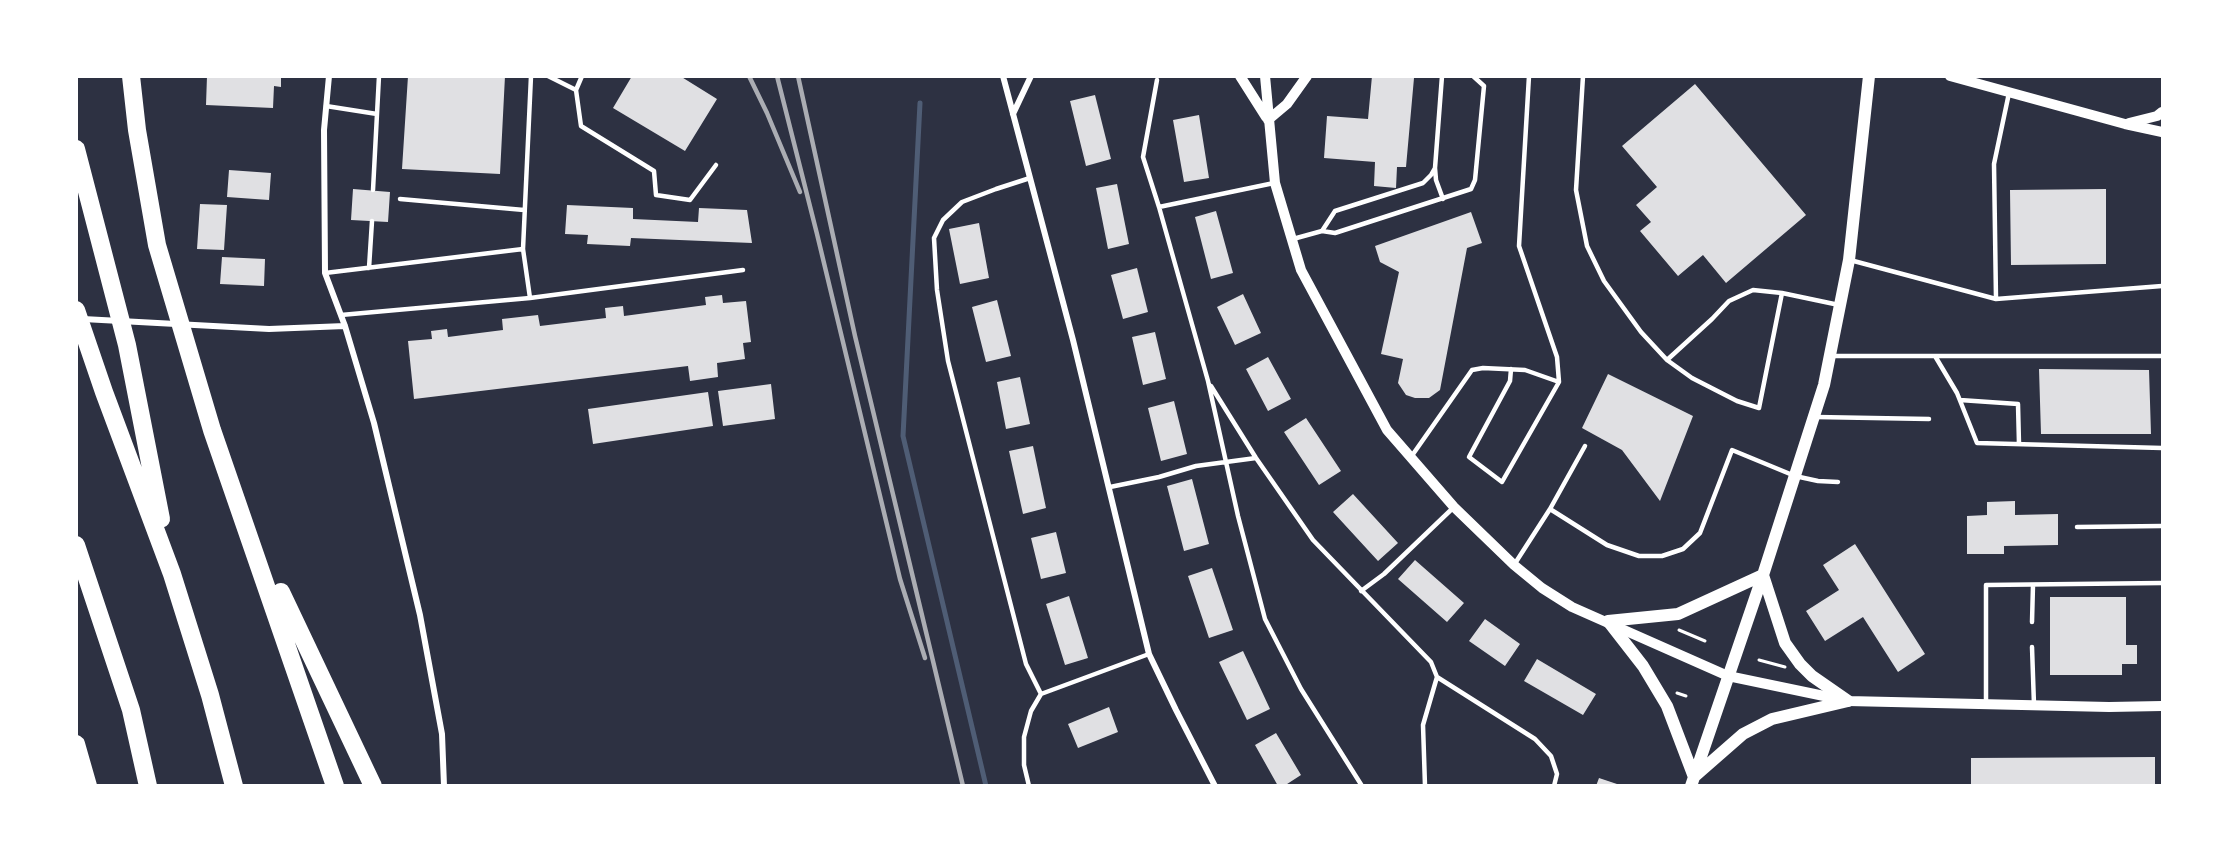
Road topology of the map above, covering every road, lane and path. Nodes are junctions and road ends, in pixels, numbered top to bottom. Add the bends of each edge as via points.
1 (131, 76) edge
2 (329, 76) edge
3 (379, 76) edge
4 (531, 76) edge
5 (548, 76) edge
6 (582, 76) edge
7 (1003, 76) edge
8 (1031, 76) edge
9 (1240, 76) edge
10 (1265, 76) edge
11 (1307, 76) edge
12 (1442, 76) edge
13 (1473, 76) edge
14 (1529, 76) edge
15 (1583, 76) edge
16 (1869, 76) edge
17 (1950, 76) edge
18 (1157, 80) dead end
19 (576, 90) junction
20 (2009, 93) junction
21 (326, 105) junction
22 (2163, 112) edge
23 (377, 114) junction
24 (1013, 114) junction
25 (1268, 120) junction
26 (2125, 124) junction
27 (2163, 132) edge
28 (76, 149) edge
29 (716, 165) dead end
30 (1435, 168) junction
31 (1030, 178) junction
32 (1275, 183) junction
33 (373, 190) dead end
34 (400, 198) dead end
35 (1443, 199) junction
36 (1159, 207) junction
37 (525, 210) junction
38 (372, 221) dead end
39 (1322, 231) junction
40 (1292, 240) junction
41 (523, 249) junction
42 (1849, 260) junction
43 (369, 268) junction
44 (743, 270) dead end
45 (325, 273) junction
46 (2163, 286) edge
47 (1782, 293) junction
48 (530, 298) junction
49 (1996, 299) junction
50 (1841, 306) junction
51 (76, 310) edge
52 (341, 315) junction
53 (76, 319) edge
54 (345, 326) junction
55 (1830, 356) junction
56 (1935, 356) junction
57 (2163, 356) edge
58 (1667, 360) junction
59 (1511, 369) junction
60 (1208, 381) junction
61 (1559, 382) junction
62 (1960, 400) junction
63 (1814, 417) junction
64 (1929, 419) dead end
65 (2019, 444) junction
66 (1585, 446) dead end
67 (2163, 448) edge
68 (1411, 456) junction
69 (1256, 458) junction
70 (1227, 464) junction
71 (1795, 476) junction
72 (1838, 482) dead end
73 (1110, 488) junction
74 (237, 501) junction
75 (1454, 507) junction
76 (1550, 509) junction
77 (2163, 526) edge
78 (2077, 527) dead end
79 (76, 545) edge
80 (1514, 565) junction
81 (171, 574) junction
82 (1763, 575) junction
83 (2163, 583) edge
84 (2033, 585) junction
85 (1361, 591) junction
86 (1608, 621) junction
87 (2032, 622) dead end
88 (1674, 628) dead end
89 (1702, 641) dead end
90 (2032, 647) dead end
91 (1149, 654) junction
92 (1761, 662) dead end
93 (1789, 669) dead end
94 (1728, 676) junction
95 (1437, 677) junction
96 (1041, 694) junction
97 (1848, 701) junction
98 (1986, 704) junction
99 (2034, 705) junction
100 (2163, 706) edge
101 (76, 744) edge
102 (1692, 781) edge
103 (88, 786) edge
104 (148, 786) edge
105 (234, 786) edge
106 (335, 786) edge
107 (373, 786) edge
108 (444, 786) edge
109 (1029, 786) edge
110 (1215, 786) edge
111 (1362, 786) edge
112 (1425, 786) edge
113 (1554, 786) edge

1 - 74 highway via 136,130 157,245
2 - 21 street
3 - 23 lane
4 - 37 lane
5 - 19 lane
6 - 19 lane
7 - 24 street
8 - 24 street
9 - 25 street
10 - 25 street
11 - 25 street via 1287,104
12 - 30 lane
13 - 35 lane via 1484,86 1475,180 1471,189
14 - 61 lane via 1519,246 1557,357
15 - 58 lane via 1576,190 1587,246 1623,309
16 - 42 main road
17 - 20 street
18 - 36 lane via 1143,157
19 - 29 lane via 581,126 654,171 656,195 690,200
20 - 26 street
20 - 49 lane via 1995,164
21 - 23 lane
21 - 45 street
22 - 26 street
23 - 33 lane
24 - 31 street
25 - 32 street
26 - 27 street
28 - 81 highway via 127,345
30 - 35 lane
30 - 39 lane via 1423,183 1335,211
31 - 73 street
31 - 96 lane via 962,202 943,220 934,238 948,362 1026,664
32 - 36 lane
32 - 40 street
34 - 37 lane
35 - 39 lane via 1335,232
36 - 60 lane
37 - 41 lane
38 - 43 lane
39 - 40 lane
40 - 68 street via 1301,270 1387,430
41 - 43 lane
41 - 48 lane
42 - 49 lane
42 - 50 main road
43 - 45 lane
44 - 48 lane
45 - 52 street
46 - 49 lane
47 - 50 lane
47 - 58 lane via 1753,290 1729,301
47 - 58 lane via 1759,408 1692,378
48 - 52 lane
50 - 55 main road
51 - 81 highway
52 - 54 street
53 - 54 street via 269,329
54 - 108 street via 374,423 420,615 442,734
55 - 56 lane
55 - 63 main road
56 - 57 lane
56 - 62 lane
59 - 61 lane
59 - 61 lane via 1510,381 1468,458 1502,482
59 - 68 lane via 1472,370
60 - 69 lane
60 - 70 lane
62 - 65 lane via 1977,443
62 - 65 lane via 2018,404
63 - 64 lane
63 - 71 main road
65 - 67 lane
66 - 76 lane
68 - 75 street
69 - 70 lane
69 - 85 lane via 1313,540
70 - 73 lane via 1196,466
70 - 111 lane via 1265,619 1301,689
71 - 72 lane
71 - 76 lane via 1732,450 1700,533 1683,549 1662,556 1638,556 1607,545
71 - 82 main road
73 - 91 street
74 - 106 highway
74 - 107 highway
75 - 80 street
75 - 85 lane
76 - 80 lane
77 - 78 lane
79 - 104 highway via 131,710
80 - 86 street via 1572,607
81 - 105 highway
82 - 86 main road via 1678,614
82 - 94 main road
82 - 97 main road via 1785,643 1812,676
83 - 84 lane
84 - 87 lane
84 - 98 lane via 1986,585
85 - 95 lane via 1431,662
86 - 94 street
86 - 102 main road via 1643,666 1667,706
88 - 89 path
90 - 99 lane
91 - 96 lane
91 - 110 street
92 - 93 path
94 - 97 street
94 - 102 main road
95 - 112 lane via 1423,725
95 - 113 lane via 1535,739 1551,756 1557,774
96 - 109 lane via 1031,711 1024,737
97 - 98 street
97 - 102 main road via 1760,725 1743,734
98 - 99 street
99 - 100 street
101 - 103 highway

